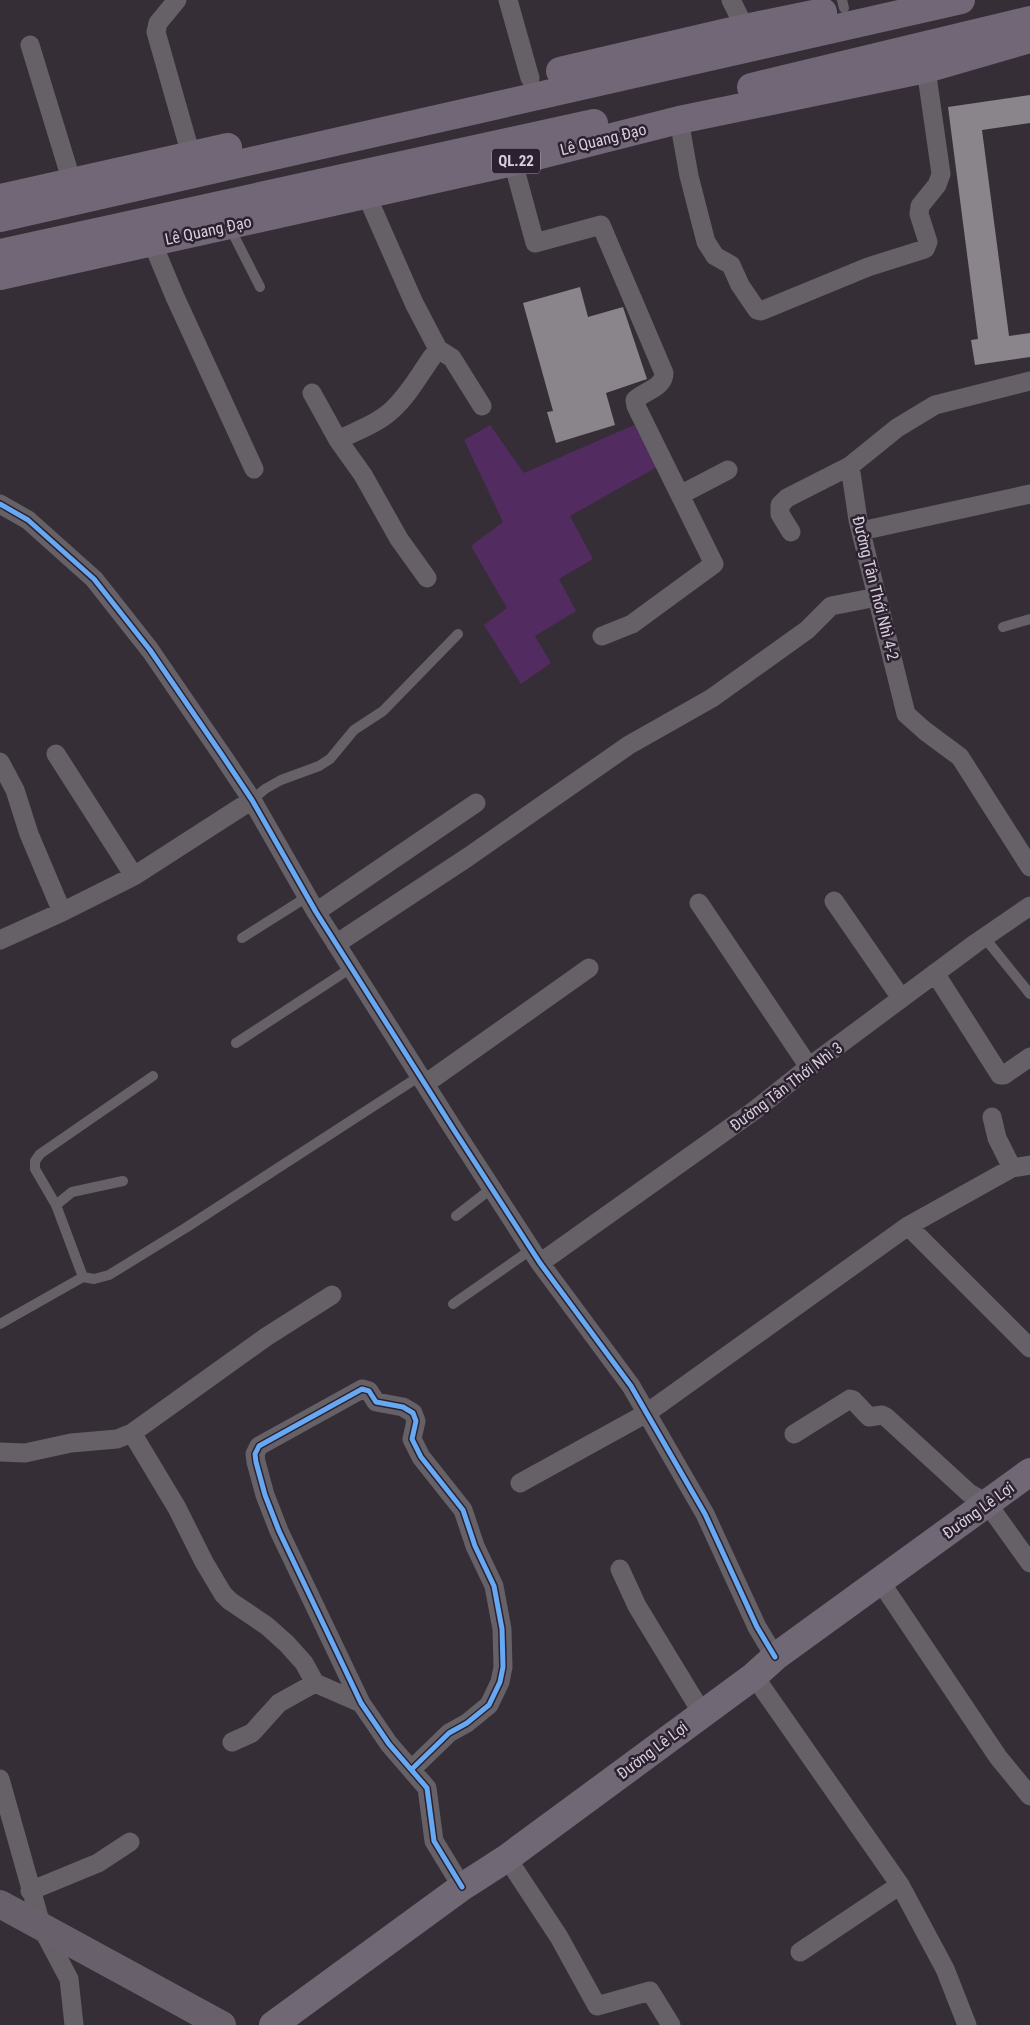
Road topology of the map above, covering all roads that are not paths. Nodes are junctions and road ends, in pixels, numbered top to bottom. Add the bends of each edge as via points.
1 (178, 0) edge
2 (508, 0) edge
3 (731, 0) edge
4 (961, 0) edge
5 (843, 4) edge
6 (884, 5) edge
7 (1030, 20) edge
8 (745, 28) junction
9 (1030, 39) edge
10 (30, 45) dead end
11 (926, 69) junction
12 (530, 78) junction
13 (679, 120) junction
14 (191, 155) junction
15 (513, 162) junction
16 (75, 191) junction
17 (366, 194) junction
18 (0, 198) edge
19 (0, 218) edge
20 (229, 225) junction
21 (152, 242) junction
22 (0, 253) edge
23 (0, 276) edge
24 (260, 287) dead end
25 (438, 349) junction
26 (1030, 381) edge
27 (312, 393) dead end
28 (482, 406) dead end
29 (338, 440) junction
30 (850, 466) junction
31 (254, 469) dead end
32 (728, 470) dead end
33 (680, 494) junction
34 (1030, 494) edge
35 (0, 504) edge
36 (861, 531) junction
37 (791, 532) dead end
38 (427, 578) dead end
39 (877, 597) junction
40 (1030, 619) edge
41 (1003, 627) dead end
42 (458, 634) dead end
43 (602, 636) dead end
44 (56, 754) dead end
45 (0, 762) edge
46 (252, 800) junction
47 (476, 803) dead end
48 (1030, 867) edge
49 (134, 876) junction
50 (834, 901) dead end
51 (699, 904) dead end
52 (312, 905) junction
53 (1030, 906) edge
54 (62, 912) junction
55 (984, 936) junction
56 (242, 938) dead end
57 (0, 940) edge
58 (336, 944) junction
59 (352, 968) junction
60 (589, 968) dead end
61 (936, 973) junction
62 (1030, 994) edge
63 (901, 998) junction
64 (236, 1043) dead end
65 (1030, 1057) edge
66 (809, 1067) junction
67 (153, 1076) dead end
68 (423, 1080) junction
69 (992, 1117) dead end
70 (1021, 1167) edge
71 (123, 1181) dead end
72 (492, 1188) junction
73 (56, 1205) junction
74 (456, 1216) dead end
75 (908, 1226) junction
76 (536, 1256) junction
77 (83, 1277) junction
78 (332, 1295) dead end
79 (453, 1304) dead end
80 (0, 1324) edge
81 (1030, 1348) edge
82 (647, 1414) junction
83 (132, 1433) junction
84 (794, 1434) dead end
85 (0, 1452) edge
86 (1030, 1472) edge
87 (520, 1483) dead end
88 (986, 1503) junction
89 (1030, 1563) edge
90 (620, 1569) dead end
91 (880, 1581) junction
92 (775, 1657) junction
93 (754, 1676) junction
94 (315, 1683) junction
95 (361, 1703) junction
96 (702, 1713) junction
97 (232, 1742) dead end
98 (412, 1769) junction
99 (0, 1779) edge
100 (1030, 1796) edge
101 (130, 1842) dead end
102 (507, 1858) junction
103 (900, 1885) junction
104 (462, 1887) junction
105 (30, 1891) junction
106 (0, 1904) edge
107 (42, 1928) junction
108 (800, 1952) dead end
109 (961, 2023) edge
110 (74, 2025) edge
111 (222, 2025) edge
112 (273, 2025) edge
113 (671, 2025) edge

1 - 14 street via 158,22 156,32
2 - 12 street
3 - 8 street
4 - 6 highway
5 - 6 highway
5 - 8 highway
6 - 16 highway
7 - 22 highway, Lê Quang Đạo / QL.22 via 545,134
8 - 12 highway
9 - 11 highway, Lê Quang Đạo / QL.22
10 - 16 street
11 - 13 highway, Lê Quang Đạo / QL.22
11 - 13 street via 941,174 920,206 919,214 928,246 760,311 740,285 731,265 715,256 706,242
12 - 14 highway
13 - 15 highway, Lê Quang Đạo / QL.22
14 - 16 highway
15 - 17 highway, Lê Quang Đạo / QL.22
15 - 33 street via 535,243 601,225 664,373 660,384 634,400
16 - 18 highway
16 - 19 highway
17 - 20 highway, Lê Quang Đạo / QL.22
17 - 25 street
20 - 21 highway, Lê Quang Đạo / QL.22
20 - 24 lane
21 - 23 highway, Lê Quang Đạo / QL.22
21 - 31 street
25 - 28 street via 452,358
25 - 29 street via 392,411
26 - 30 street via 936,405 897,428
27 - 29 street
29 - 38 street
30 - 36 street, Đường Tân Thới Nhì 4-2
30 - 37 street via 787,498 780,505 780,514
32 - 33 street
33 - 43 street via 714,564 632,624
34 - 36 street
35 - 46 street via 28,520 94,579 150,650
36 - 39 street, Đường Tân Thới Nhì 4-2
39 - 48 street, Đường Tân Thới Nhì 4-2 via 906,714 960,757
39 - 58 street via 832,606 807,630 712,698 628,745 588,776
40 - 41 lane
42 - 46 lane via 383,711 354,730 330,759 281,780
44 - 49 street
45 - 54 street via 15,790 29,834
46 - 49 street
46 - 52 street
47 - 52 street
49 - 54 street
50 - 63 street
51 - 66 street
52 - 56 lane
52 - 58 street
53 - 55 street, Đường Tân Thới Nhì 3
54 - 57 street
55 - 61 street, Đường Tân Thới Nhì 3
55 - 62 lane
58 - 59 street
59 - 64 lane
59 - 68 street
60 - 68 street
61 - 63 street, Đường Tân Thới Nhì 3
61 - 65 street via 1000,1074 1004,1075
63 - 66 street, Đường Tân Thới Nhì 3
66 - 76 street, Đường Tân Thới Nhì 3 via 755,1110
67 - 73 lane via 40,1154 35,1161 35,1169
68 - 72 street
68 - 77 lane via 109,1275 94,1280
69 - 70 street via 997,1138
70 - 75 street
71 - 73 lane via 72,1192
72 - 74 lane
72 - 76 street
73 - 77 lane
75 - 81 street
75 - 82 street
76 - 79 lane
76 - 82 street via 631,1386
77 - 80 lane
78 - 83 street via 266,1337
82 - 87 street
82 - 92 street via 705,1514 757,1627
83 - 85 street via 117,1439 71,1443 25,1453
83 - 94 street via 177,1508 216,1584 230,1601 287,1644
84 - 88 street via 851,1399 869,1417 886,1417 969,1493
86 - 88 main road, Đường Lê Lợi
88 - 89 street
88 - 91 main road, Đường Lê Lợi
90 - 96 street via 637,1606
91 - 92 main road, Đường Lê Lợi
91 - 100 street via 998,1757
92 - 93 main road, Đường Lê Lợi
93 - 96 main road, Đường Lê Lợi
93 - 103 street
94 - 95 street
94 - 97 street via 274,1706 252,1733
95 - 98 street via 389,1744
95 - 98 street via 279,1531 265,1495 255,1454 262,1444 362,1389 369,1391 376,1402 403,1407 412,1413 416,1421 412,1439 421,1457 463,1510 494,1586 502,1628 500,1682 489,1705 449,1733
96 - 102 main road, Đường Lê Lợi
98 - 104 street via 428,1788 434,1841
99 - 105 street
101 - 105 street via 98,1864
102 - 104 main road, Đường Lê Lợi
102 - 113 street via 560,1937 597,2006 650,1991
103 - 108 street
103 - 109 street via 945,1969
104 - 112 main road, Đường Lê Lợi
105 - 107 street
106 - 107 street
107 - 110 street via 69,1979
107 - 111 street

